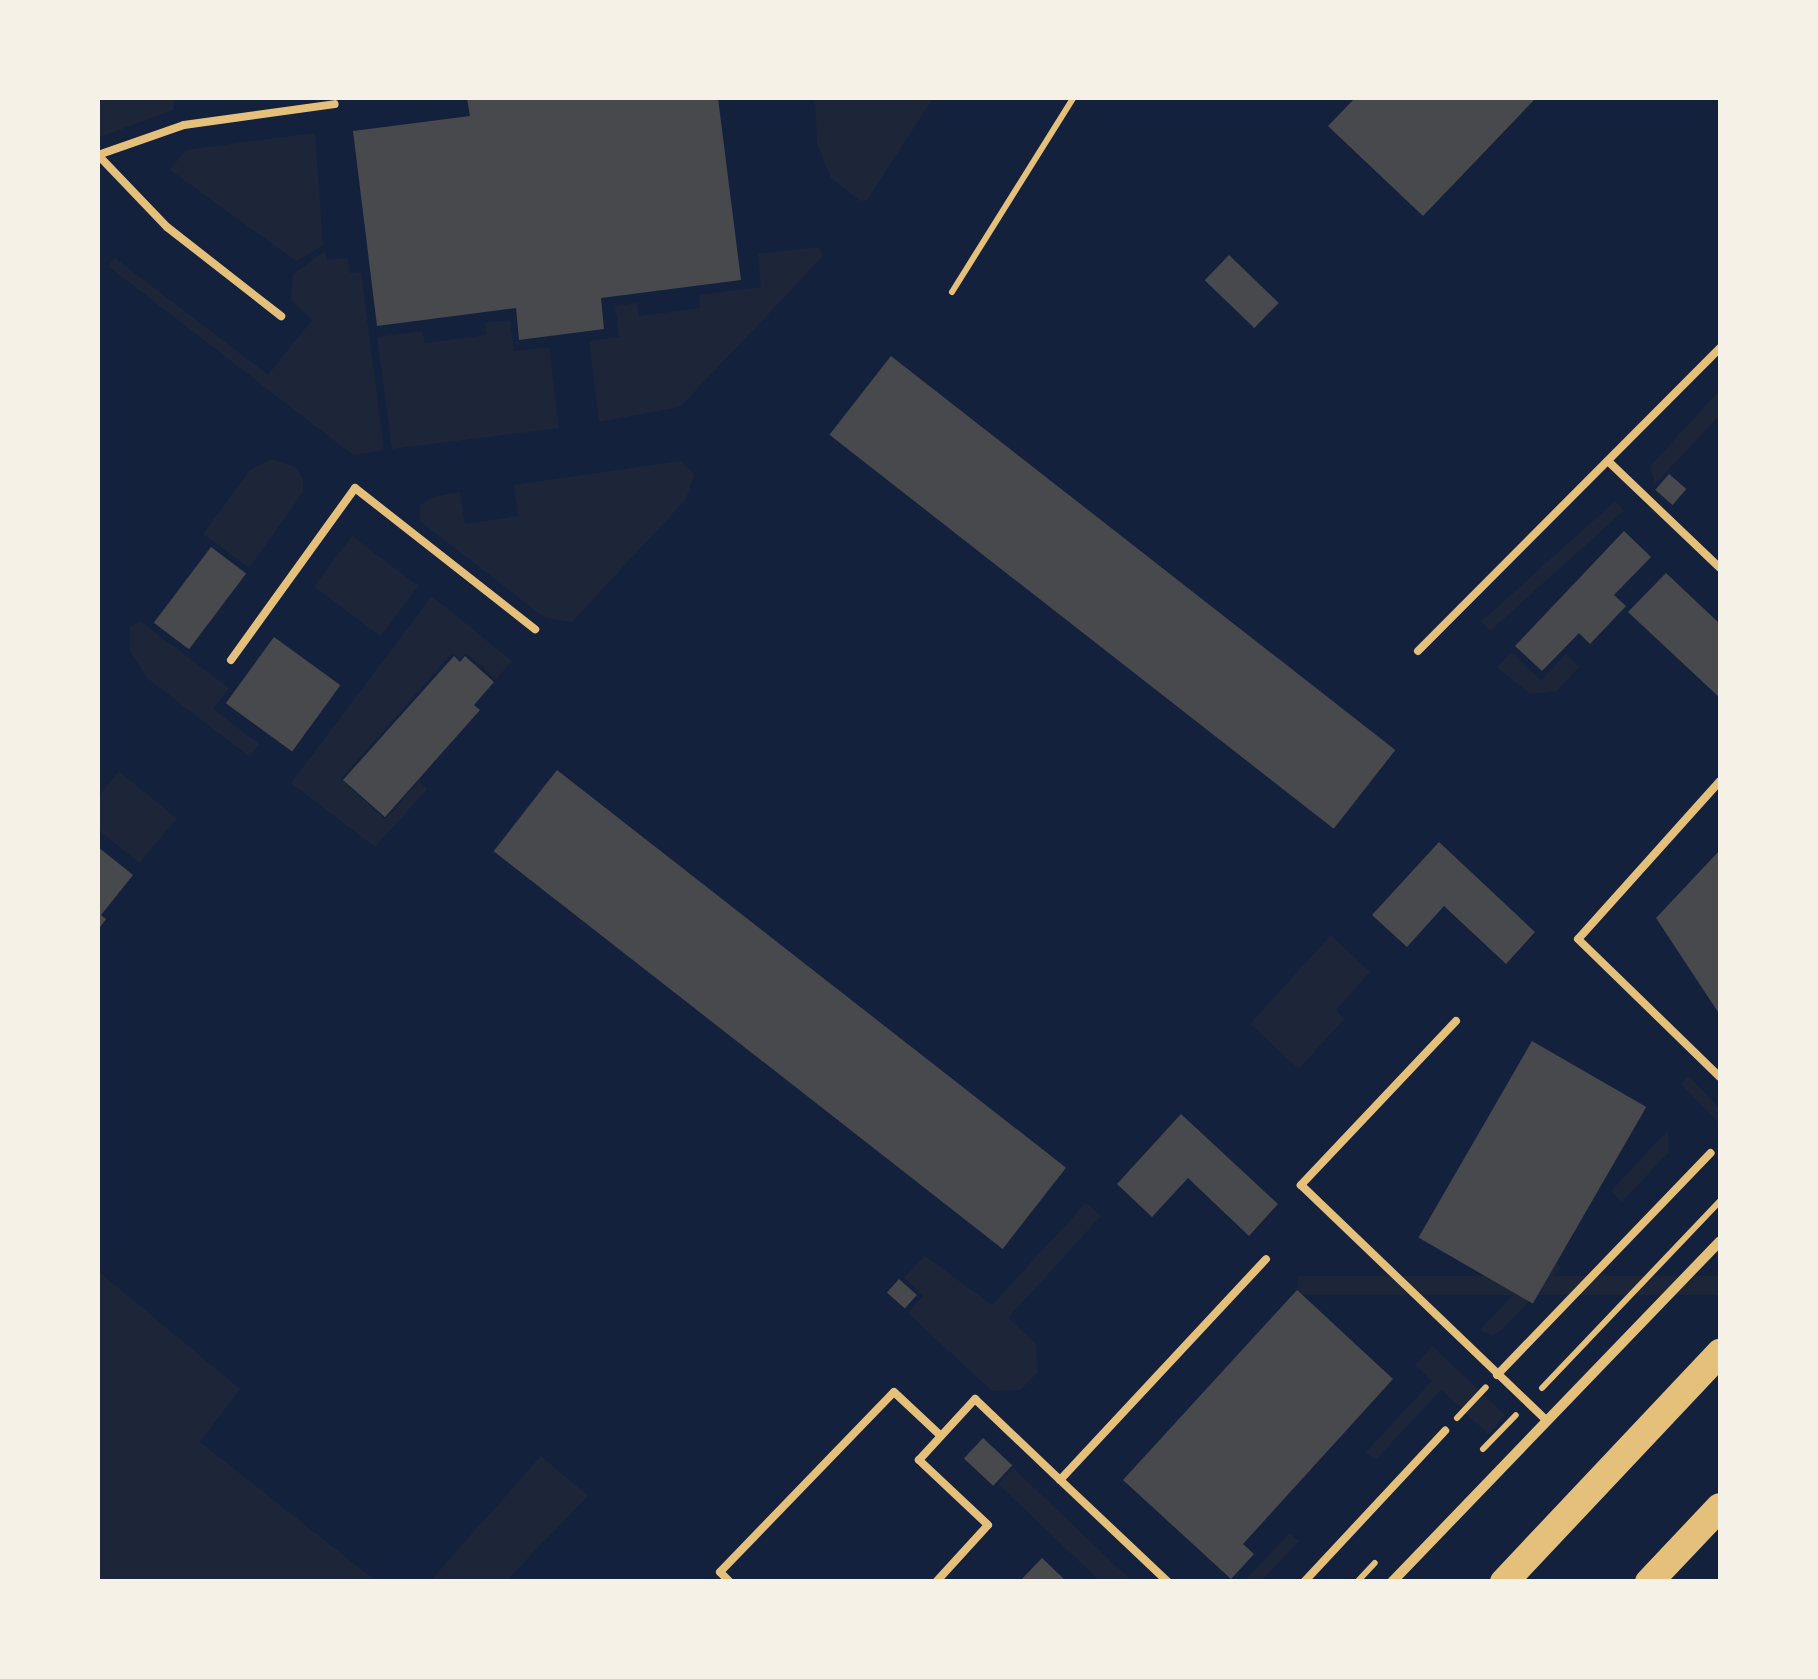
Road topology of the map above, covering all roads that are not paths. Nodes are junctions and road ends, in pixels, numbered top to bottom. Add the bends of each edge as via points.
1 (335, 104) dead end
2 (98, 155) edge
3 (280, 316) dead end
4 (1720, 348) edge
5 (1609, 462) junction
6 (1720, 568) edge
7 (535, 628) dead end
8 (1418, 652) dead end
9 (231, 660) dead end
10 (1720, 780) edge
11 (1456, 1021) dead end
12 (1720, 1077) edge
13 (1711, 1154) dead end
14 (1720, 1241) edge
15 (1266, 1259) dead end
16 (1720, 1353) edge
17 (1497, 1376) junction
18 (1546, 1420) junction
19 (1446, 1431) road end
20 (941, 1436) junction
21 (1060, 1480) junction
22 (1720, 1507) edge
23 (730, 1582) edge
24 (936, 1582) edge
25 (1168, 1582) edge
26 (1304, 1582) edge
27 (1392, 1582) edge
28 (1504, 1582) edge
29 (1649, 1582) edge

1 - 2 lane via 184,125
2 - 3 lane via 166,228
4 - 5 lane
5 - 6 lane
5 - 8 lane
7 - 9 lane via 355,488
10 - 12 lane via 1578,940
11 - 17 lane via 1301,1186
13 - 17 lane
14 - 18 street
15 - 21 lane
16 - 28 highway
17 - 18 lane
18 - 27 street
19 - 26 lane
20 - 21 lane via 974,1399
20 - 23 lane via 894,1392 720,1572
20 - 24 lane via 918,1460 988,1525
21 - 25 lane
22 - 29 highway

